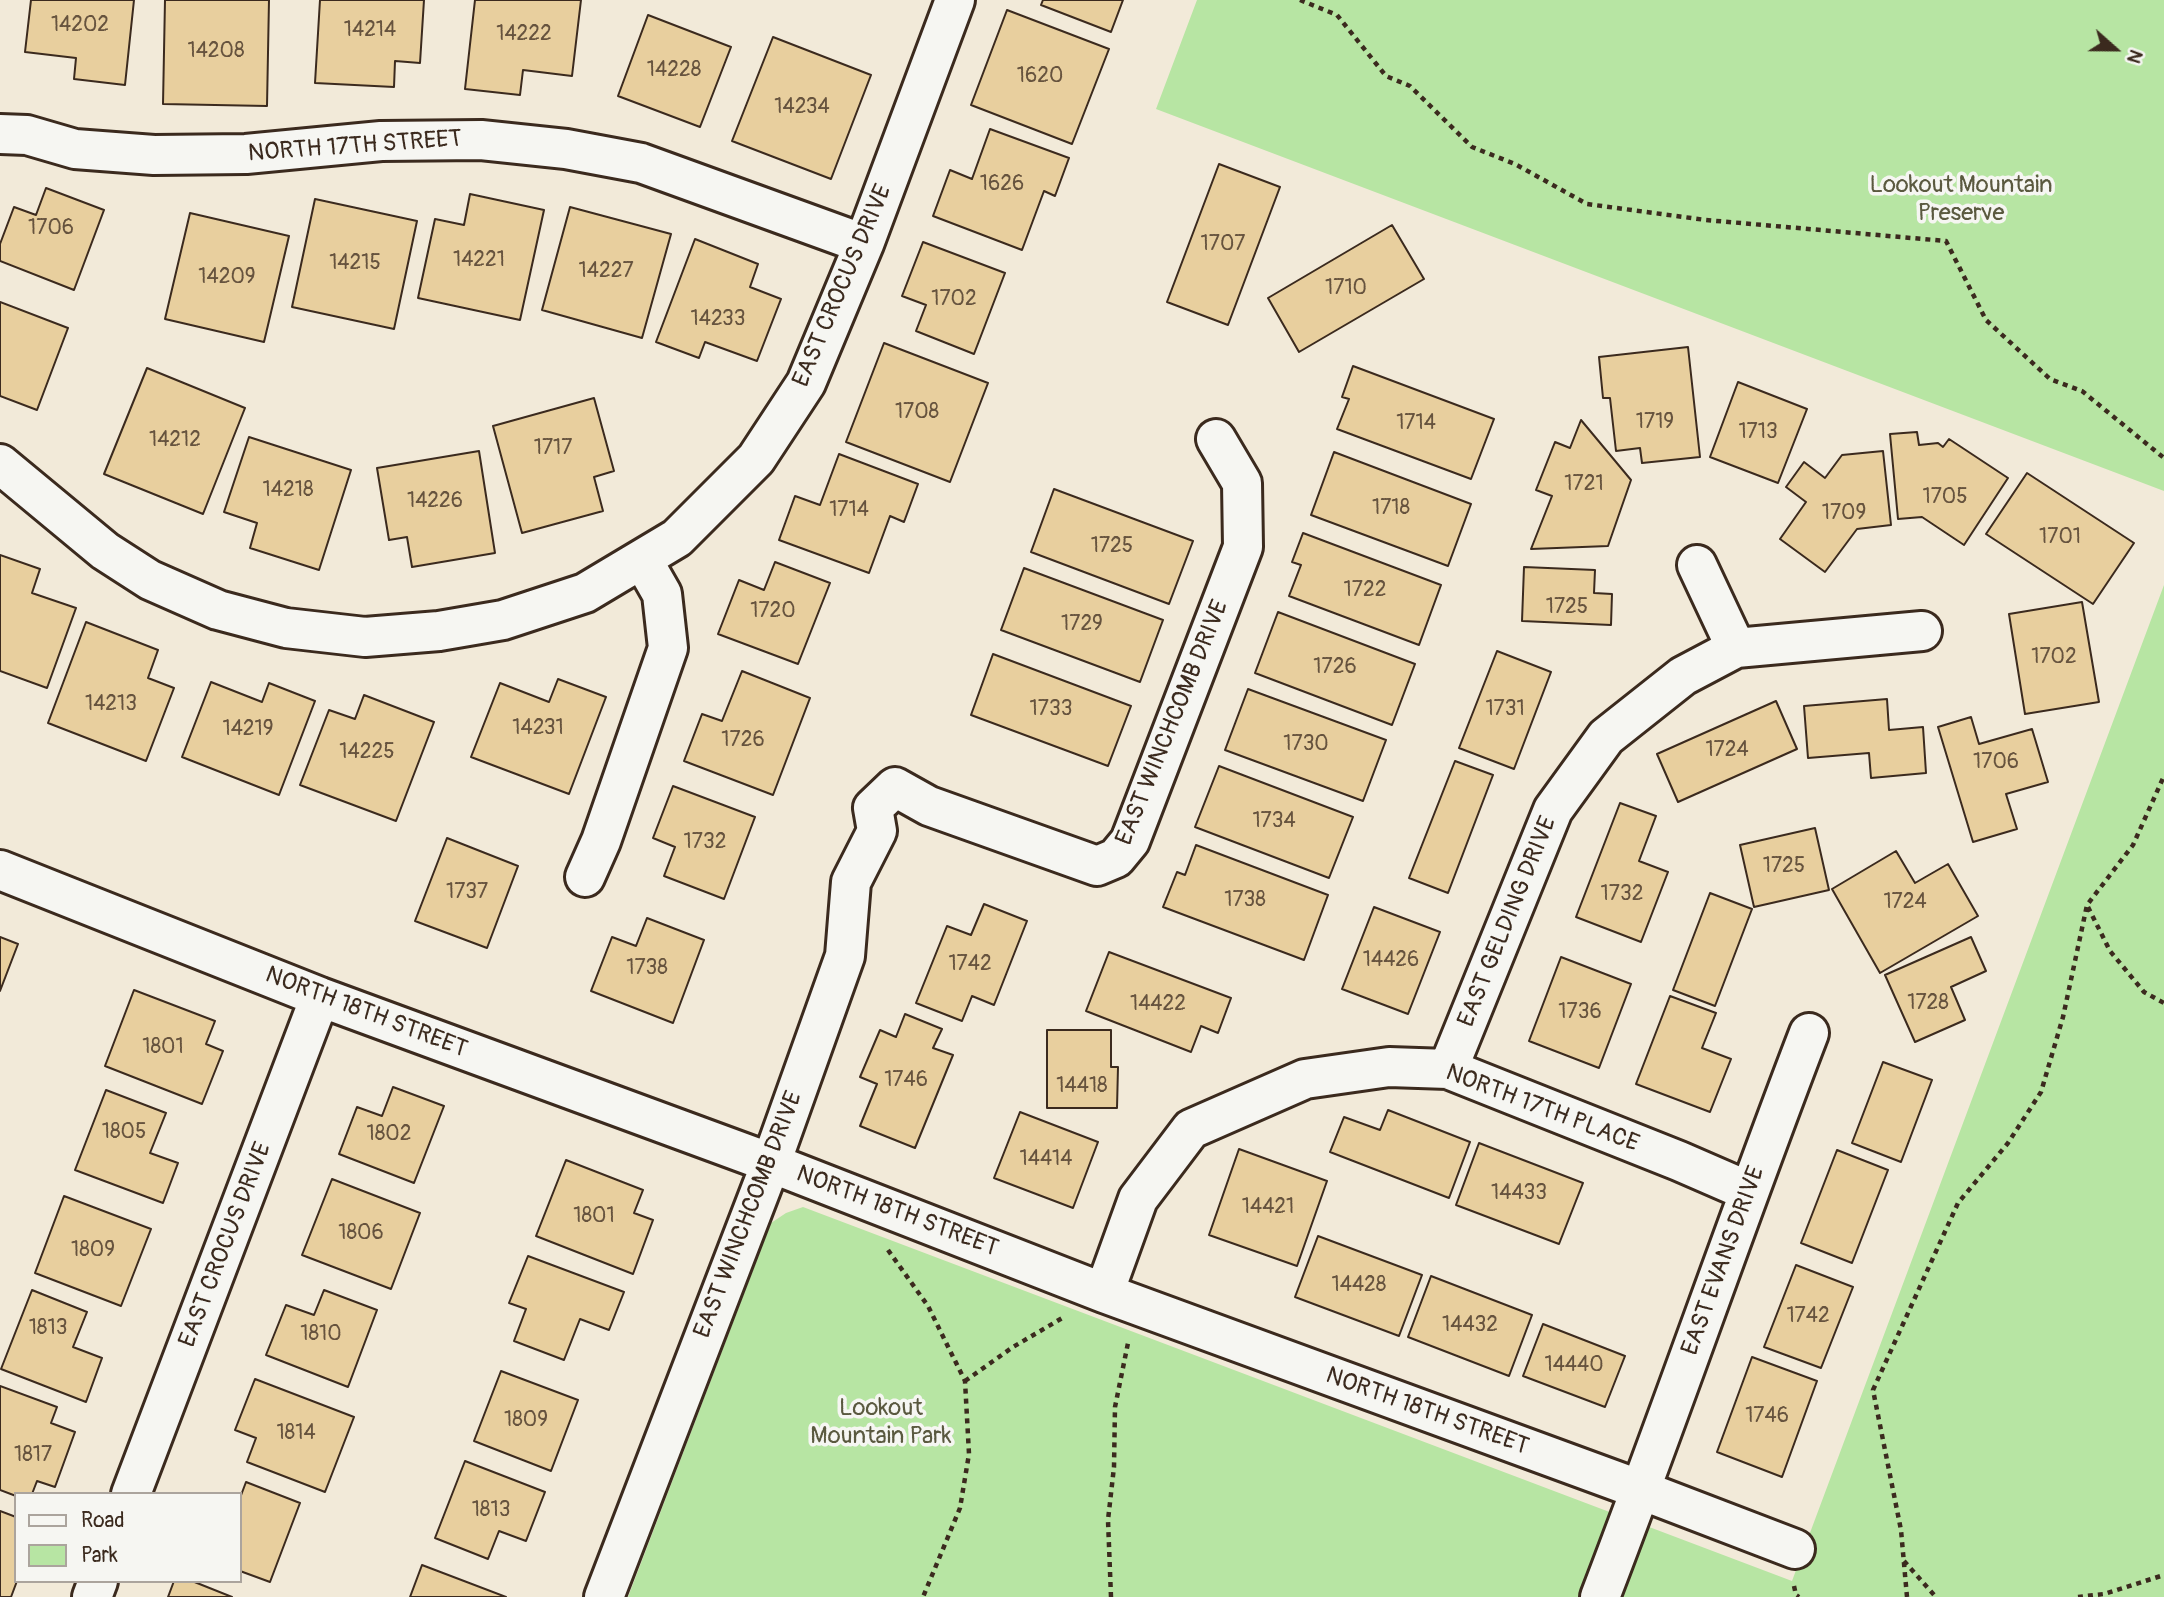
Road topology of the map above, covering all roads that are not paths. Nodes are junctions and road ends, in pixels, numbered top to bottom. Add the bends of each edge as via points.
1 (955, 0) edge
2 (0, 134) edge
3 (864, 244) junction
4 (1216, 439) dead end
5 (0, 464) edge
6 (642, 559) junction
7 (1697, 565) dead end
8 (1922, 631) dead end
9 (1736, 648) junction
10 (0, 870) edge
11 (585, 877) dead end
12 (320, 997) junction
13 (1809, 1033) dead end
14 (1448, 1069) junction
15 (771, 1163) junction
16 (1748, 1191) junction
17 (1104, 1293) junction
18 (1641, 1490) junction
19 (132, 1492) edge
20 (1795, 1549) dead end
21 (604, 1597) edge
22 (1600, 1597) edge

1 - 3 street, EAST CROCUS DRIVE
2 - 3 street, NORTH 17TH STREET via 27,135 75,149 154,155 246,155 381,141 481,139 566,149 641,163
3 - 6 street, EAST CROCUS DRIVE via 806,383 756,460 677,537
4 - 15 street, EAST WINCHCOMB DRIVE via 1242,483 1243,547 1130,841 1116,858 1097,866 929,806 895,787 873,808 877,831 851,882 845,956
5 - 6 street via 105,551 150,580 218,610 286,628 365,636 439,631 503,620 585,593
6 - 11 street via 663,594 668,648
7 - 9 street
8 - 9 street, EAST GELDING DRIVE
9 - 14 street, EAST GELDING DRIVE via 1682,676 1606,737 1553,810
10 - 12 street, NORTH 18TH STREET
12 - 15 street, NORTH 18TH STREET
12 - 19 street, EAST CROCUS DRIVE
13 - 16 street, EAST EVANS DRIVE
14 - 16 street, NORTH 17TH PLACE
14 - 17 street, NORTH 17TH PLACE via 1389,1067 1304,1079 1191,1129 1138,1199
15 - 17 street, NORTH 18TH STREET
15 - 21 street, EAST WINCHCOMB DRIVE
16 - 18 street, EAST EVANS DRIVE
17 - 18 street, NORTH 18TH STREET
18 - 20 street, NORTH 18TH STREET
18 - 22 street, EAST EVANS DRIVE

